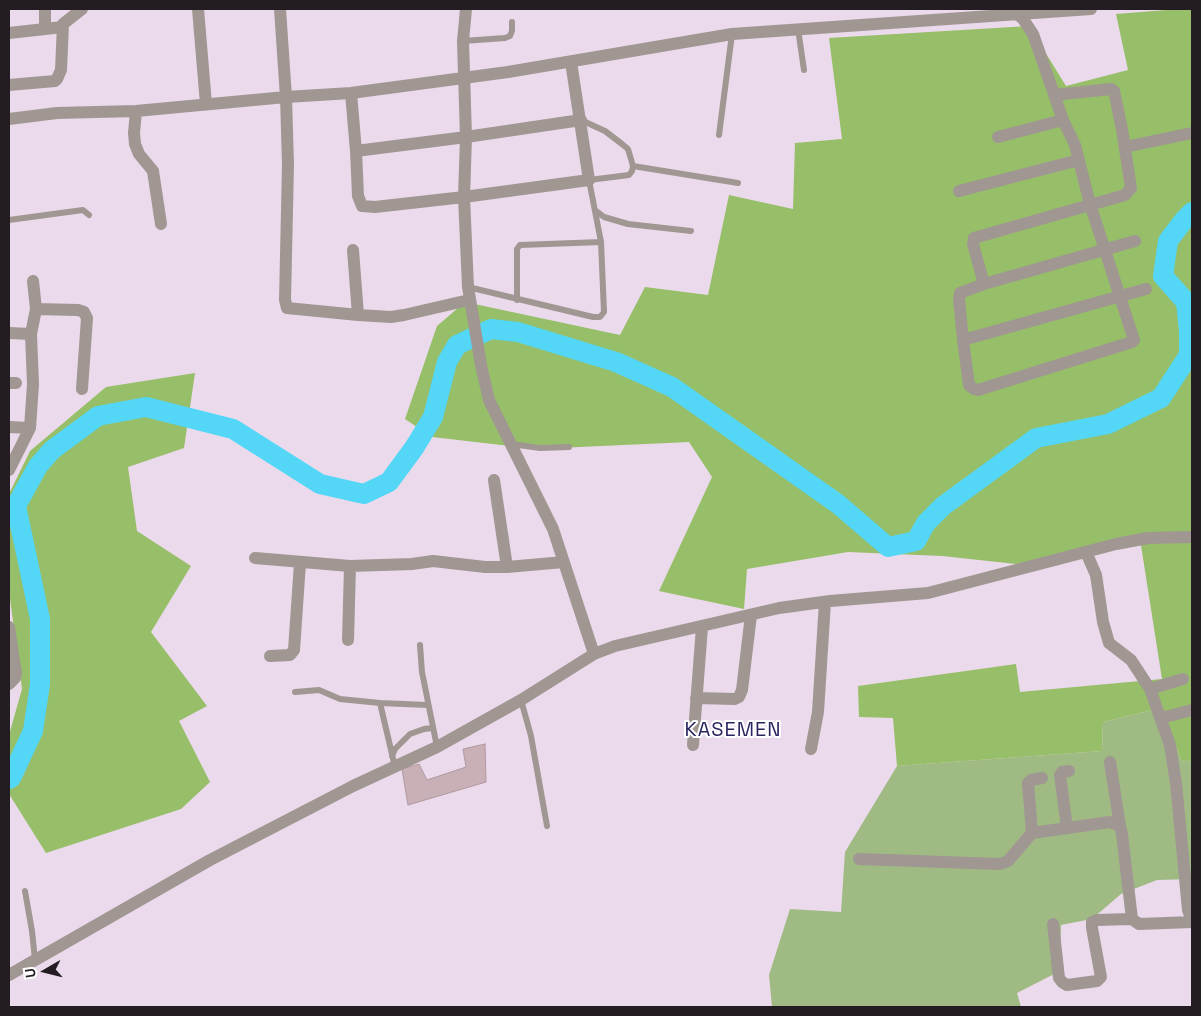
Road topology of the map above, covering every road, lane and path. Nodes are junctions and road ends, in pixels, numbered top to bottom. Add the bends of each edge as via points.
1 (45, 9) edge
2 (82, 9) edge
3 (198, 9) edge
4 (280, 9) edge
5 (466, 9) edge
6 (1091, 9) edge
7 (1017, 14) junction
8 (512, 22) dead end
9 (62, 27) junction
10 (45, 29) junction
11 (798, 29) junction
12 (9, 33) edge
13 (732, 34) junction
14 (463, 41) junction
15 (571, 62) junction
16 (804, 70) dead end
17 (464, 77) junction
18 (9, 86) edge
19 (351, 93) junction
20 (1054, 95) junction
21 (286, 97) junction
22 (206, 104) junction
23 (136, 111) junction
24 (9, 119) edge
25 (581, 120) junction
26 (1063, 120) junction
27 (1192, 133) edge
28 (719, 135) dead end
29 (466, 137) junction
30 (998, 137) dead end
31 (1126, 147) junction
32 (356, 151) junction
33 (1080, 160) junction
34 (633, 166) junction
35 (589, 180) junction
36 (738, 182) dead end
37 (959, 190) dead end
38 (464, 197) junction
39 (1090, 204) junction
40 (595, 210) junction
41 (89, 215) dead end
42 (9, 220) edge
43 (161, 224) dead end
44 (691, 231) dead end
45 (1135, 241) dead end
46 (601, 242) junction
47 (1105, 249) junction
48 (353, 250) dead end
49 (33, 281) dead end
50 (984, 284) junction
51 (1146, 289) dead end
52 (1119, 296) junction
53 (469, 298) junction
54 (517, 300) junction
55 (36, 309) junction
56 (358, 315) junction
57 (9, 333) edge
58 (31, 334) junction
59 (963, 340) junction
60 (82, 389) dead end
61 (9, 427) edge
62 (30, 428) junction
63 (510, 444) junction
64 (569, 447) dead end
65 (9, 470) edge
66 (494, 480) dead end
67 (1192, 537) edge
68 (1086, 552) junction
69 (255, 558) dead end
70 (300, 562) junction
71 (564, 562) junction
72 (350, 566) junction
73 (507, 567) junction
74 (825, 602) junction
75 (751, 615) junction
76 (9, 627) edge
77 (702, 627) junction
78 (348, 640) dead end
79 (420, 646) dead end
80 (594, 654) junction
81 (270, 656) dead end
82 (1183, 679) dead end
83 (9, 684) edge
84 (1150, 689) junction
85 (295, 692) dead end
86 (696, 698) junction
87 (521, 700) junction
88 (380, 703) junction
89 (427, 705) junction
90 (1192, 710) edge
91 (1161, 718) junction
92 (432, 728) junction
93 (693, 745) dead end
94 (437, 747) junction
95 (811, 749) dead end
96 (393, 762) junction
97 (1110, 762) dead end
98 (1069, 770) dead end
99 (1042, 778) dead end
100 (547, 826) dead end
101 (1120, 826) junction
102 (1067, 828) junction
103 (1032, 833) junction
104 (859, 860) dead end
105 (26, 892) dead end
106 (1132, 919) junction
107 (1192, 921) edge
108 (1053, 924) dead end
109 (34, 960) junction
110 (9, 975) edge

1 - 10 street
2 - 9 street via 66,20
3 - 22 street
4 - 21 street
5 - 14 street
6 - 7 street
7 - 11 street
7 - 20 street via 1033,34
8 - 14 lane via 510,36 505,38
9 - 10 street
9 - 18 street via 61,70 57,79
10 - 12 street
11 - 13 street
11 - 16 lane
13 - 15 street
13 - 28 lane
14 - 17 street
15 - 17 street
15 - 25 street
17 - 19 street
17 - 29 street
19 - 21 street
19 - 32 street
20 - 26 street
20 - 31 street via 1114,91
21 - 22 street
21 - 56 street via 285,304 291,309
22 - 23 street
23 - 24 street via 57,113
23 - 43 street via 135,144 153,171
25 - 29 street
25 - 34 lane via 605,131 628,149
25 - 35 street
26 - 30 street
26 - 33 street
27 - 31 street
29 - 32 street
29 - 38 street
31 - 39 street via 1129,192
32 - 38 street via 358,196 362,206
33 - 37 street
33 - 39 street
34 - 35 lane via 629,174
34 - 36 lane
35 - 38 street
35 - 40 lane
38 - 53 street
39 - 47 street
39 - 50 street via 974,238
40 - 44 lane via 604,217 628,224
40 - 46 lane
41 - 42 lane via 83,210
45 - 47 street
46 - 54 lane via 520,245 517,249
46 - 54 lane via 604,312 600,316
47 - 50 street
47 - 52 street
48 - 56 street
49 - 55 street
50 - 59 street via 959,294
51 - 52 street
52 - 59 street
52 - 59 street via 1133,341 983,388 974,389 969,385
53 - 54 lane
53 - 56 street via 404,315
53 - 63 street via 489,400
55 - 58 street
55 - 60 street via 78,310 88,318
57 - 58 street
58 - 62 street via 33,384
61 - 62 street
62 - 65 street
63 - 64 lane
63 - 71 street via 553,529
66 - 73 street
67 - 68 street via 1148,538
68 - 74 street via 928,593
68 - 84 street via 1096,576 1109,643 1131,660
69 - 70 street
70 - 72 street
70 - 81 street via 294,650 290,656
71 - 73 street
71 - 80 street
72 - 73 street via 433,561
72 - 78 street
74 - 75 street
74 - 95 street via 818,712
75 - 77 street
75 - 86 street via 739,697
76 - 83 street via 16,674
77 - 80 street via 615,646
77 - 86 street
79 - 89 lane
80 - 87 street
82 - 84 street
84 - 91 street
85 - 88 lane via 319,690 340,699
86 - 93 street
87 - 94 street
87 - 100 lane
88 - 89 lane
88 - 96 lane
89 - 92 lane
90 - 91 street
91 - 107 street via 1170,745 1176,783 1188,910
92 - 94 lane
92 - 96 lane via 410,734 395,749
94 - 96 street
96 - 109 street via 210,860
97 - 101 street
98 - 102 street via 1060,775
99 - 103 street via 1028,784
101 - 102 street via 1110,822
101 - 106 street
102 - 103 street
103 - 104 street via 1008,861 1000,864
105 - 109 lane
106 - 107 street via 1139,924
106 - 108 street via 1092,922 1101,977 1098,981 1067,985 1059,978
109 - 110 street

